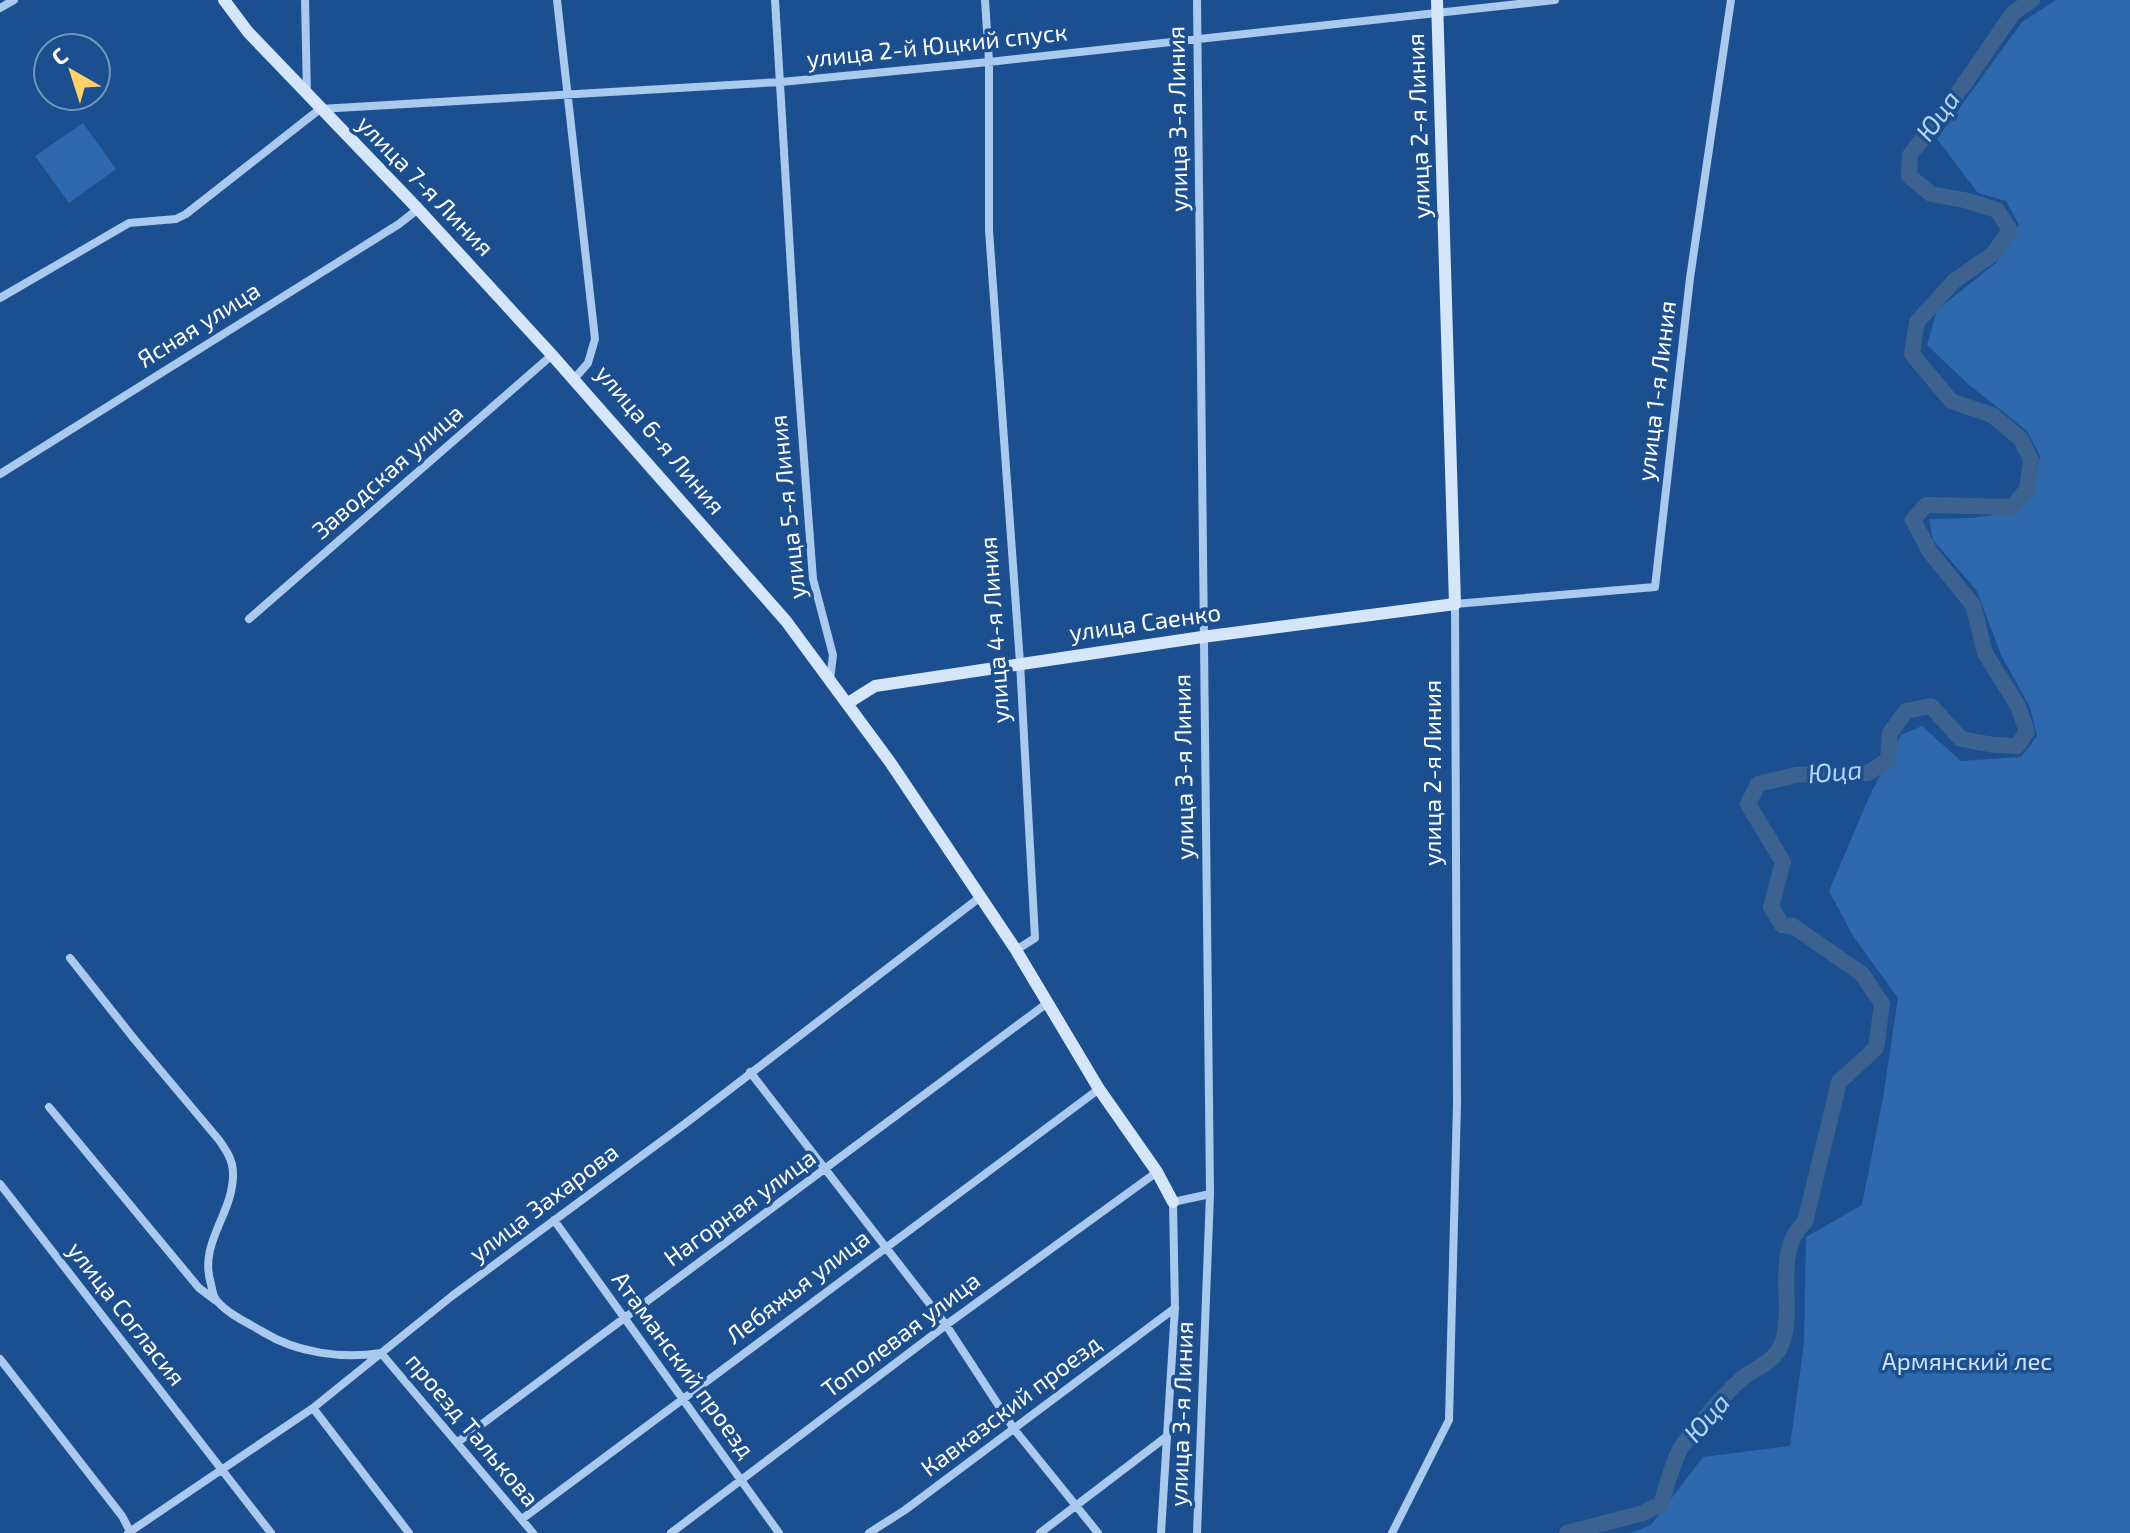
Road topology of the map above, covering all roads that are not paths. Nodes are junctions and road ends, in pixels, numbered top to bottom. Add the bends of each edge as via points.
1 (14, 0) edge
2 (224, 0) edge
3 (305, 0) edge
4 (557, 0) edge
5 (775, 0) edge
6 (985, 0) edge
7 (1197, 0) edge
8 (1555, 0) edge
9 (1731, 0) edge
10 (1437, 7) edge
11 (0, 8) edge
12 (1197, 39) junction
13 (989, 62) junction
14 (781, 82) junction
15 (567, 92) junction
16 (307, 95) junction
17 (320, 109) junction
18 (418, 209) junction
19 (0, 298) edge
20 (552, 355) junction
21 (574, 379) junction
22 (0, 474) edge
23 (1455, 604) junction
24 (249, 619) dead end
25 (1202, 637) junction
26 (1020, 663) junction
27 (830, 680) junction
28 (848, 703) junction
29 (979, 898) junction
30 (1016, 950) junction
31 (70, 958) dead end
32 (1046, 1004) junction
33 (750, 1072) junction
34 (1099, 1089) junction
35 (49, 1107) dead end
36 (825, 1170) junction
37 (1157, 1172) junction
38 (0, 1184) edge
39 (1210, 1194) junction
40 (1173, 1202) junction
41 (554, 1220) junction
42 (886, 1247) junction
43 (215, 1300) junction
44 (1175, 1308) junction
45 (624, 1318) junction
46 (946, 1325) junction
47 (381, 1353) junction
48 (0, 1359) edge
49 (681, 1400) junction
50 (313, 1408) junction
51 (1014, 1429) junction
52 (1166, 1437) junction
53 (458, 1442) junction
54 (222, 1468) junction
55 (740, 1480) junction
56 (1078, 1505) junction
57 (522, 1519) junction
58 (130, 1532) edge
59 (271, 1533) edge
60 (409, 1533) edge
61 (533, 1533) edge
62 (671, 1533) edge
63 (779, 1533) edge
64 (869, 1533) edge
65 (1040, 1533) edge
66 (1098, 1533) edge
67 (1161, 1533) edge
68 (1197, 1533) edge
69 (1392, 1533) edge

1 - 11 street
2 - 16 street, улица 7-я Линия
3 - 16 street
4 - 15 street, улица 6-я Линия
5 - 14 street, улица 5-я Линия
6 - 13 street, улица 4-я Линия
7 - 12 street, улица 3-я Линия
8 - 10 street, улица 2-й Юцкий спуск
9 - 23 street, улица 1-я Линия via 1690,278 1655,587
10 - 12 street, улица 2-й Юцкий спуск
10 - 23 street, улица 2-я Линия
12 - 13 street, улица 2-й Юцкий спуск
12 - 25 street, улица 3-я Линия
13 - 14 street, улица 2-й Юцкий спуск
13 - 26 street, улица 4-я Линия via 989,230
14 - 15 street, улица 2-й Юцкий спуск
14 - 27 street, улица 5-я Линия via 813,579 833,655
15 - 17 street, улица 2-й Юцкий спуск
15 - 21 street, улица 6-я Линия via 595,339 588,363
16 - 17 street, улица 7-я Линия
17 - 18 street, улица 7-я Линия
17 - 19 street via 186,214 129,223
18 - 20 street, улица 7-я Линия
18 - 22 street, Ясная улица
20 - 21 street, улица 7-я Линия
20 - 24 street, Заводская улица
21 - 27 street, улица 6-я Линия via 786,621
23 - 25 street, улица Саенко
23 - 69 street, улица 2-я Линия via 1457,1104 1449,1420
25 - 26 street, улица Саенко
25 - 39 street, улица 3-я Линия
26 - 28 street, улица Саенко via 875,686
26 - 30 street, улица 4-я Линия via 1035,938
27 - 28 street
28 - 29 street
29 - 30 street
29 - 33 street, улица Захарова
30 - 32 street
31 - 43 street via 230,1158 232,1185 208,1247
32 - 34 street
32 - 36 street, Нагорная улица
33 - 36 street
33 - 41 street, улица Захарова
34 - 37 street
34 - 42 street, Лебяжья улица
35 - 43 street via 199,1288
36 - 42 street
36 - 45 street, Нагорная улица
37 - 40 street
37 - 46 street, Тополевая улица
38 - 54 street, улица Согласия
39 - 40 street
39 - 68 street, улица 3-я Линия
40 - 44 street, улица 3-я Линия
41 - 45 street, Атаманский проезд
41 - 47 street, улица Захарова
42 - 46 street
42 - 49 street, Лебяжья улица
43 - 47 street via 273,1338 305,1350
44 - 51 street, Кавказский проезд
44 - 52 street, улица 3-я Линия
45 - 49 street, Атаманский проезд
45 - 53 street, Нагорная улица
46 - 51 street
46 - 55 street, Тополевая улица
47 - 50 street, улица Захарова
47 - 53 street, проезд Талькова
48 - 58 street
49 - 55 street, Атаманский проезд
49 - 57 street, Лебяжья улица
50 - 54 street, улица Захарова
50 - 60 street
51 - 56 street
51 - 64 street, Кавказский проезд
52 - 56 street
52 - 67 street, улица 3-я Линия
53 - 57 street, проезд Талькова
54 - 58 street, улица Захарова
54 - 59 street, улица Согласия
55 - 62 street, Тополевая улица
55 - 63 street, Атаманский проезд
56 - 65 street
56 - 66 street
57 - 61 street, проезд Талькова

